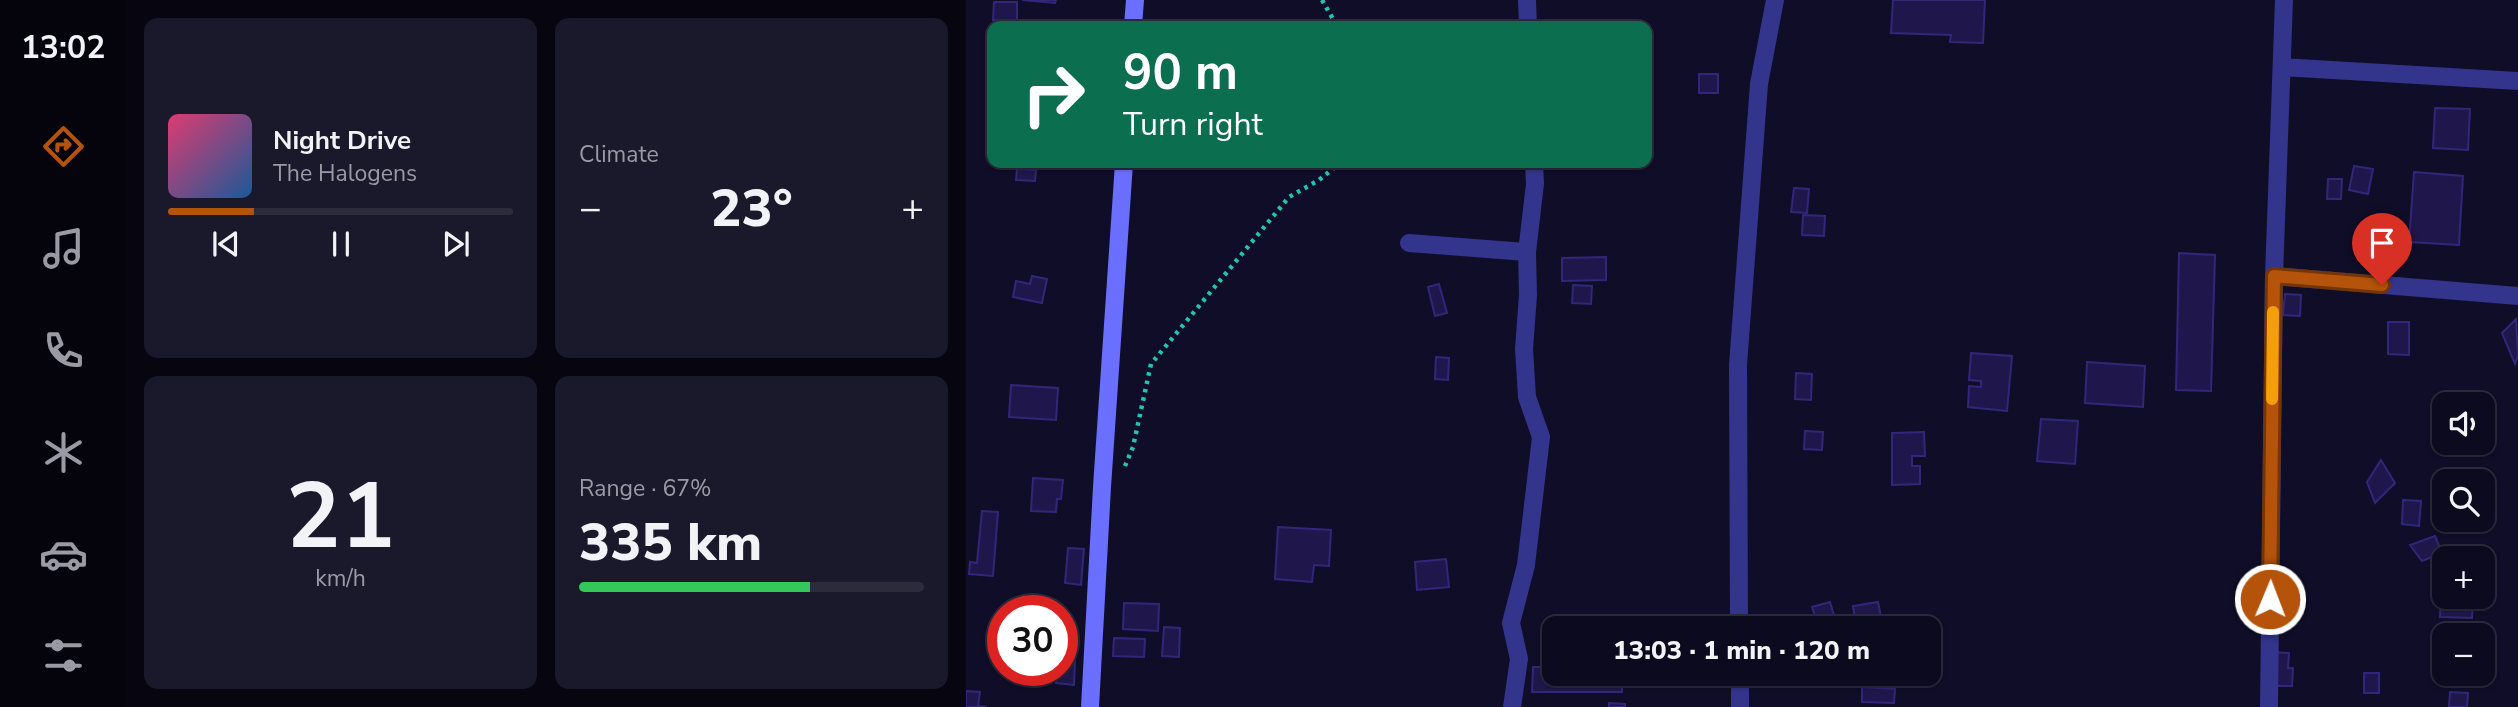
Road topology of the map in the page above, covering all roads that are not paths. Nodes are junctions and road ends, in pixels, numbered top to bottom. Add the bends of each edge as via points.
1 (1135, 0) edge
2 (1527, 0) edge
3 (1775, 0) edge
4 (2284, 0) edge
5 (1133, 21) edge
6 (1528, 21) edge
7 (2283, 67) junction
8 (2518, 81) edge
9 (1124, 168) edge
10 (1534, 168) edge
11 (1409, 243) dead end
12 (1527, 252) junction
13 (2274, 276) junction
14 (2518, 296) edge
15 (1739, 616) edge
16 (1740, 686) edge
17 (1090, 707) edge
18 (1512, 707) edge
19 (1740, 707) edge
20 (2269, 707) edge

1 - 5 street
2 - 6 street
3 - 15 street via 1759,84 1738,365
4 - 7 street
7 - 8 street
7 - 13 street
9 - 17 street
10 - 12 street
11 - 12 street
12 - 18 street via 1527,397 1541,437 1526,565 1511,623 1519,659
13 - 14 street
13 - 20 street
16 - 19 street

